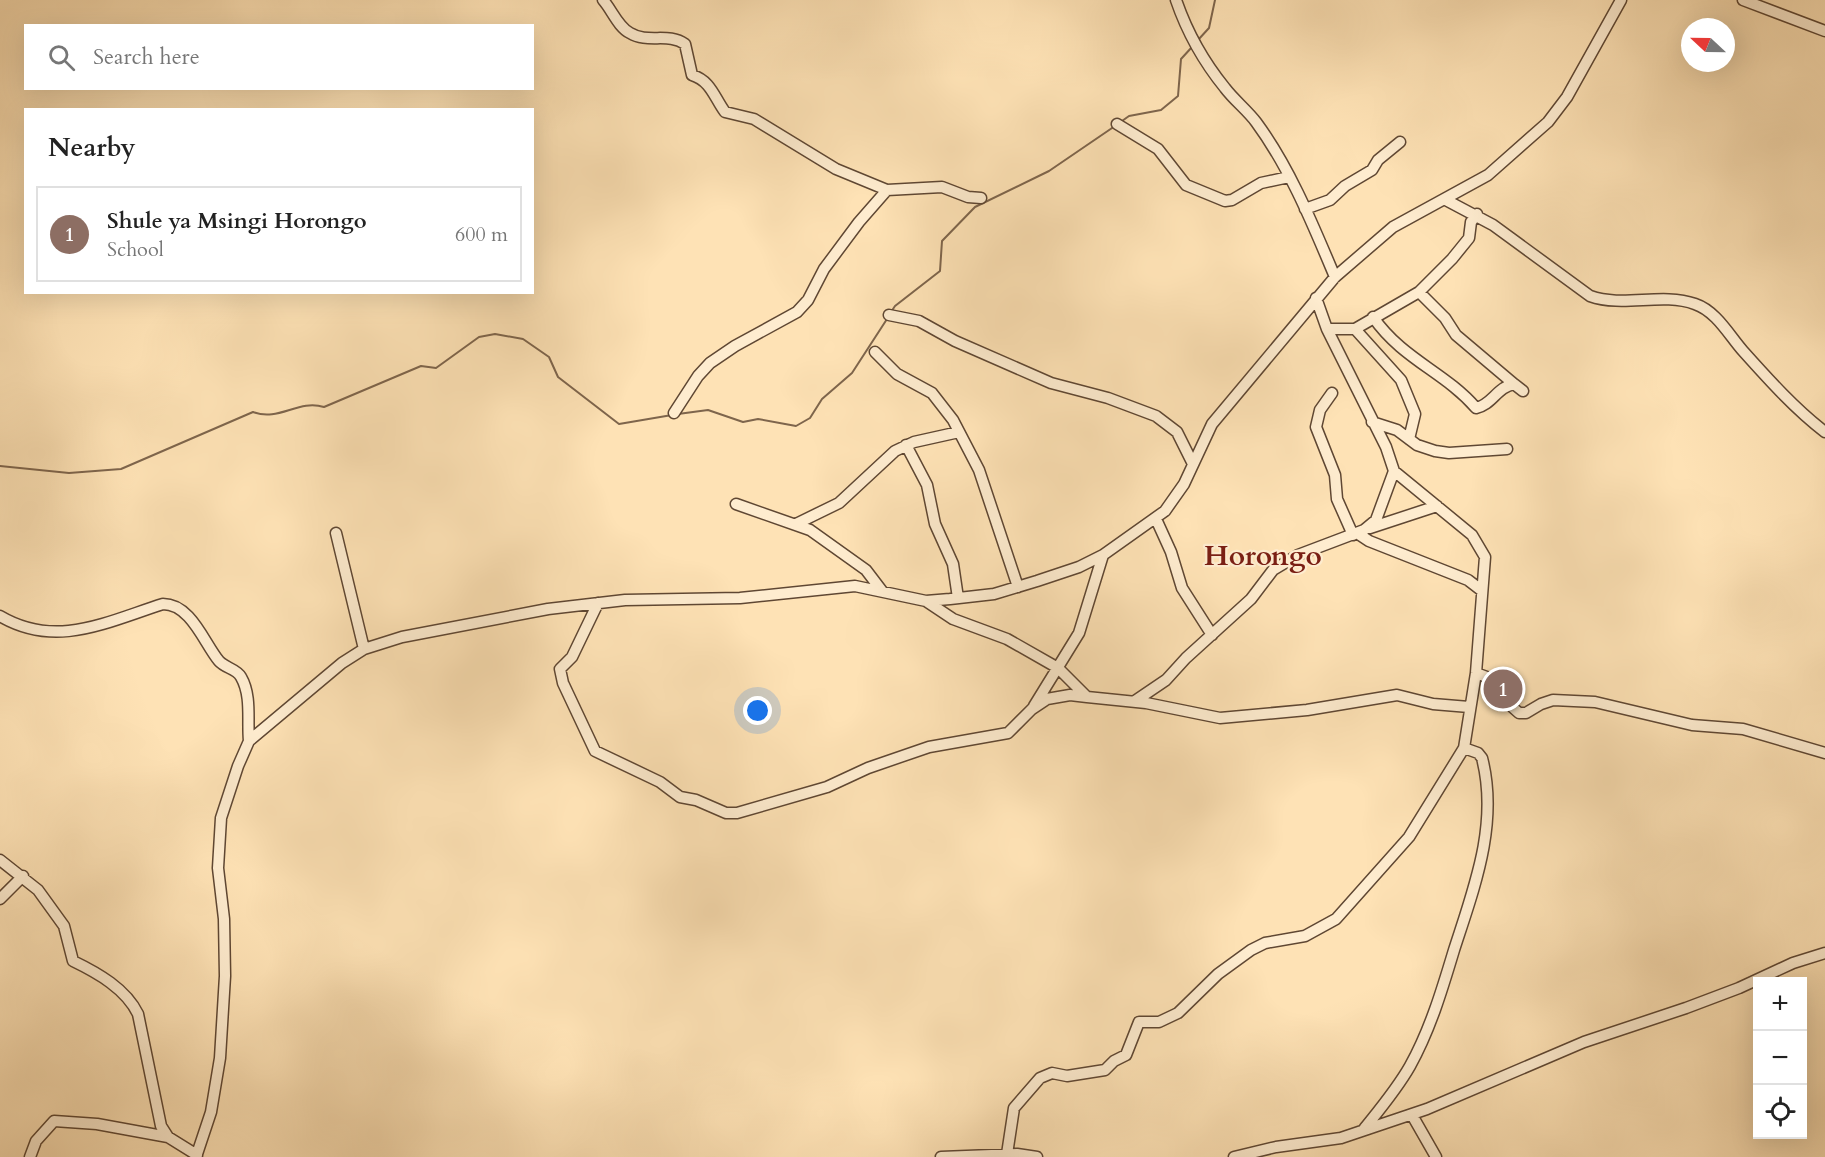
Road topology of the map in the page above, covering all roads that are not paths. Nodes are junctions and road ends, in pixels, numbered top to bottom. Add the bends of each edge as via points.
1 (603, 0) edge
2 (1176, 0) edge
3 (1622, 0) edge
4 (1743, 0) edge
5 (1824, 28) edge
6 (1117, 124) dead end
7 (1400, 142) dead end
8 (1288, 177) junction
9 (887, 190) junction
10 (981, 198) dead end
11 (1444, 199) junction
12 (1305, 209) junction
13 (1477, 214) junction
14 (1335, 278) junction
15 (1419, 292) junction
16 (1316, 298) junction
17 (889, 315) dead end
18 (1373, 317) junction
19 (1327, 329) junction
20 (1355, 329) junction
21 (875, 352) dead end
22 (1332, 393) dead end
23 (674, 413) dead end
24 (1372, 422) junction
25 (959, 432) junction
26 (1825, 432) edge
27 (1409, 439) junction
28 (906, 445) junction
29 (1507, 449) dead end
30 (1193, 464) junction
31 (1394, 471) junction
32 (736, 504) dead end
33 (1437, 506) junction
34 (1156, 519) junction
35 (796, 524) junction
36 (336, 533) dead end
37 (1358, 533) junction
38 (1103, 555) junction
39 (1018, 587) junction
40 (1481, 590) junction
41 (882, 591) junction
42 (958, 598) junction
43 (926, 601) junction
44 (598, 603) junction
45 (0, 616) edge
46 (1212, 635) junction
47 (364, 649) junction
48 (1058, 668) junction
49 (1476, 674) junction
50 (1087, 697) junction
51 (1135, 701) junction
52 (1469, 707) junction
53 (1032, 709) junction
54 (249, 741) junction
55 (1464, 748) junction
56 (1825, 753) edge
57 (0, 860) edge
58 (23, 876) junction
59 (0, 899) edge
60 (1825, 953) edge
61 (1412, 1115) junction
62 (1364, 1129) junction
63 (168, 1137) junction
64 (1007, 1154) junction
65 (197, 1156) edge
66 (30, 1157) edge
67 (941, 1157) edge
68 (1037, 1157) edge
69 (1234, 1157) edge
70 (1436, 1157) edge

1 - 9 street via 632,35 675,37 685,44 692,75 702,78 726,112 754,119 836,169
2 - 8 street via 1205,61 1255,121
3 - 11 street via 1567,97 1548,122 1488,175
4 - 5 street
6 - 8 street via 1158,149 1186,185 1225,201 1261,183
7 - 12 street via 1372,170 1330,200
8 - 12 street
9 - 10 street via 942,187
9 - 23 street via 825,268 798,312 710,363
11 - 13 street
11 - 14 street via 1394,227
12 - 14 street
13 - 15 street via 1471,222 1469,238
13 - 26 street via 1590,296 1605,301 1679,299 1697,305 1715,318 1765,376
14 - 16 street
15 - 18 street
15 - 18 street via 1456,335 1518,388 1503,387 1476,408 1459,390 1404,352
16 - 19 street
16 - 30 street via 1212,424
17 - 30 street via 919,321 955,341 1051,382 1156,416 1177,432
18 - 20 street
19 - 20 street
19 - 24 street
20 - 27 street via 1401,380 1415,414
21 - 25 street via 897,374 932,393
22 - 37 street via 1320,410 1316,427 1335,475 1337,499
24 - 27 street via 1397,430
24 - 31 street
25 - 28 street
25 - 39 street via 979,470
27 - 29 street via 1449,453
28 - 35 street via 885,457 839,503
28 - 42 street via 927,485 935,524 953,564
30 - 34 street via 1173,502
31 - 33 street
31 - 37 street via 1380,514
32 - 35 street
33 - 37 street
33 - 40 street via 1472,535 1484,552
34 - 38 street
34 - 46 street via 1182,588
35 - 41 street via 866,570
36 - 47 street
37 - 40 street via 1369,541 1468,580
37 - 46 street via 1286,560
38 - 39 street
38 - 48 street via 1079,633
39 - 42 street
40 - 49 street
41 - 43 street
41 - 44 street via 855,586 740,598
42 - 43 street
43 - 48 street via 953,619 1007,639
44 - 47 street via 439,629
44 - 53 street via 572,657 560,669 592,747 605,758 660,782 680,797 726,813 827,787 930,747 1008,733
45 - 54 street via 30,631 64,633 163,604 173,606 185,614 220,663 241,676 248,696
46 - 51 street via 1166,680
47 - 54 street
48 - 50 street
48 - 53 street
49 - 52 street
49 - 56 street via 1508,685 1512,693 1509,705 1519,713 1553,700 1595,702 1692,725 1743,729
50 - 51 street
50 - 53 street via 1056,697
51 - 52 street via 1220,718 1307,710 1397,694 1433,704
52 - 55 street
54 - 65 street via 221,818 218,868 225,976 220,1058 211,1112
55 - 62 street via 1482,758 1487,804 1486,838 1474,891 1425,1037 1394,1092
55 - 64 street via 1409,837 1346,911 1317,931 1264,943 1218,974 1178,1013 1159,1022 1139,1022 1126,1055 1105,1070 1044,1076 1014,1108
57 - 58 street
58 - 59 street
58 - 63 street via 64,926 73,961 132,1002 138,1014 158,1119
60 - 61 street via 1686,1008 1584,1042
61 - 62 street
61 - 70 street
62 - 69 street via 1341,1138
63 - 65 street
63 - 66 street via 97,1124 54,1121 36,1141
64 - 67 street
64 - 68 street

